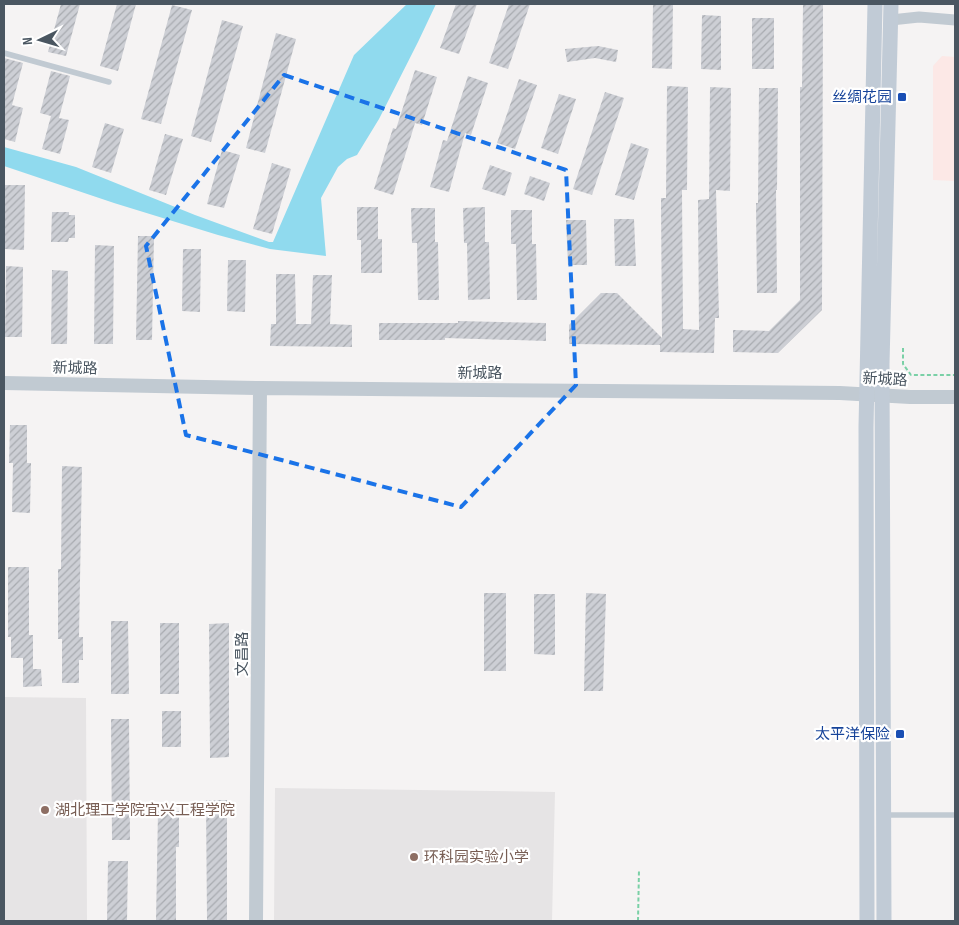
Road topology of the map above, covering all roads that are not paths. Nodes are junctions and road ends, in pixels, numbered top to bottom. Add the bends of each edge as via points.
1 (875, 4) edge
2 (891, 4) edge
3 (891, 20) junction
4 (955, 20) edge
5 (4, 53) edge
6 (109, 82) dead end
7 (4, 383) edge
8 (260, 388) junction
9 (867, 394) junction
10 (882, 395) junction
11 (955, 397) edge
12 (884, 815) junction
13 (955, 815) edge
14 (256, 921) edge
15 (867, 921) edge
16 (884, 921) edge

1 - 9 main road
2 - 3 main road
3 - 4 street via 919,17
3 - 10 main road
5 - 6 lane
7 - 8 street, 新城路
8 - 9 street, 新城路
8 - 14 street, 文昌路
9 - 10 street, 新城路
9 - 15 main road
10 - 11 street, 新城路
10 - 12 main road
12 - 13 lane
12 - 16 main road

